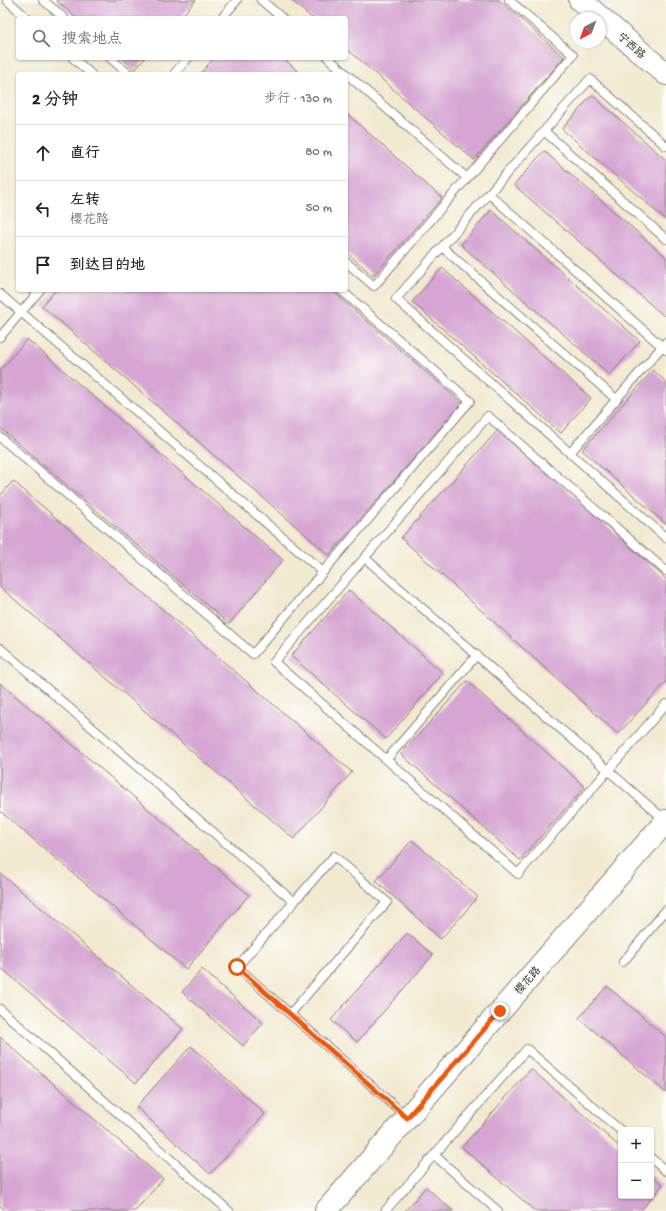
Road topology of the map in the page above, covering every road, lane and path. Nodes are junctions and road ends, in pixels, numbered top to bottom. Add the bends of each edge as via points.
1 (7, 0) edge
2 (43, 0) edge
3 (237, 0) edge
4 (261, 0) edge
5 (509, 0) edge
6 (580, 0) edge
7 (25, 16) edge
8 (62, 16) edge
9 (224, 16) edge
10 (280, 16) edge
11 (75, 60) edge
12 (112, 60) edge
13 (186, 60) edge
14 (330, 60) edge
15 (89, 72) edge
16 (127, 72) edge
17 (176, 72) edge
18 (344, 72) edge
19 (666, 74) edge
20 (348, 75) edge
21 (544, 131) junction
22 (666, 146) edge
23 (467, 178) junction
24 (489, 194) junction
25 (666, 239) edge
26 (442, 247) junction
27 (348, 264) edge
28 (38, 292) edge
29 (343, 292) edge
30 (0, 294) edge
31 (21, 312) junction
32 (0, 337) edge
33 (665, 346) edge
34 (616, 399) junction
35 (0, 437) edge
36 (570, 453) junction
37 (666, 538) edge
38 (365, 558) junction
39 (666, 571) edge
40 (323, 572) junction
41 (0, 648) edge
42 (477, 656) junction
43 (666, 704) edge
44 (386, 760) junction
45 (608, 770) junction
46 (663, 830) edge
47 (294, 902) junction
48 (666, 910) edge
49 (623, 962) dead end
50 (0, 1009) edge
51 (290, 1014) junction
52 (407, 1118) junction
53 (618, 1128) edge
54 (434, 1155) junction
55 (654, 1161) edge
56 (666, 1171) edge
57 (228, 1211) edge
58 (326, 1211) edge
59 (384, 1211) edge
60 (498, 1211) edge

1 - 7 lane
2 - 8 lane
3 - 9 lane
4 - 10 lane
5 - 23 lane via 573,55
6 - 19 street, 宁西路
11 - 15 lane
12 - 16 lane
13 - 17 lane
14 - 18 lane
20 - 23 lane
21 - 22 lane via 590,80
21 - 24 lane
21 - 25 lane
23 - 27 lane via 374,286
24 - 26 lane
24 - 33 lane
26 - 34 lane
26 - 36 lane via 396,300
28 - 31 lane
29 - 40 lane via 470,401
30 - 31 lane
31 - 32 lane
31 - 40 lane
33 - 34 lane
34 - 36 lane
35 - 40 lane via 253,654
36 - 37 lane
38 - 39 lane via 488,416
38 - 42 lane
38 - 44 lane via 274,662
41 - 47 lane
42 - 44 lane
42 - 45 lane
43 - 45 lane
44 - 45 lane via 518,874
45 - 46 lane
46 - 52 street, 樱花路
47 - 51 lane via 237,967
47 - 51 lane via 334,856 387,902
48 - 49 lane
50 - 57 lane
51 - 52 lane
52 - 58 street, 樱花路
53 - 54 lane via 528,1049
54 - 59 lane
54 - 60 lane
55 - 56 lane

